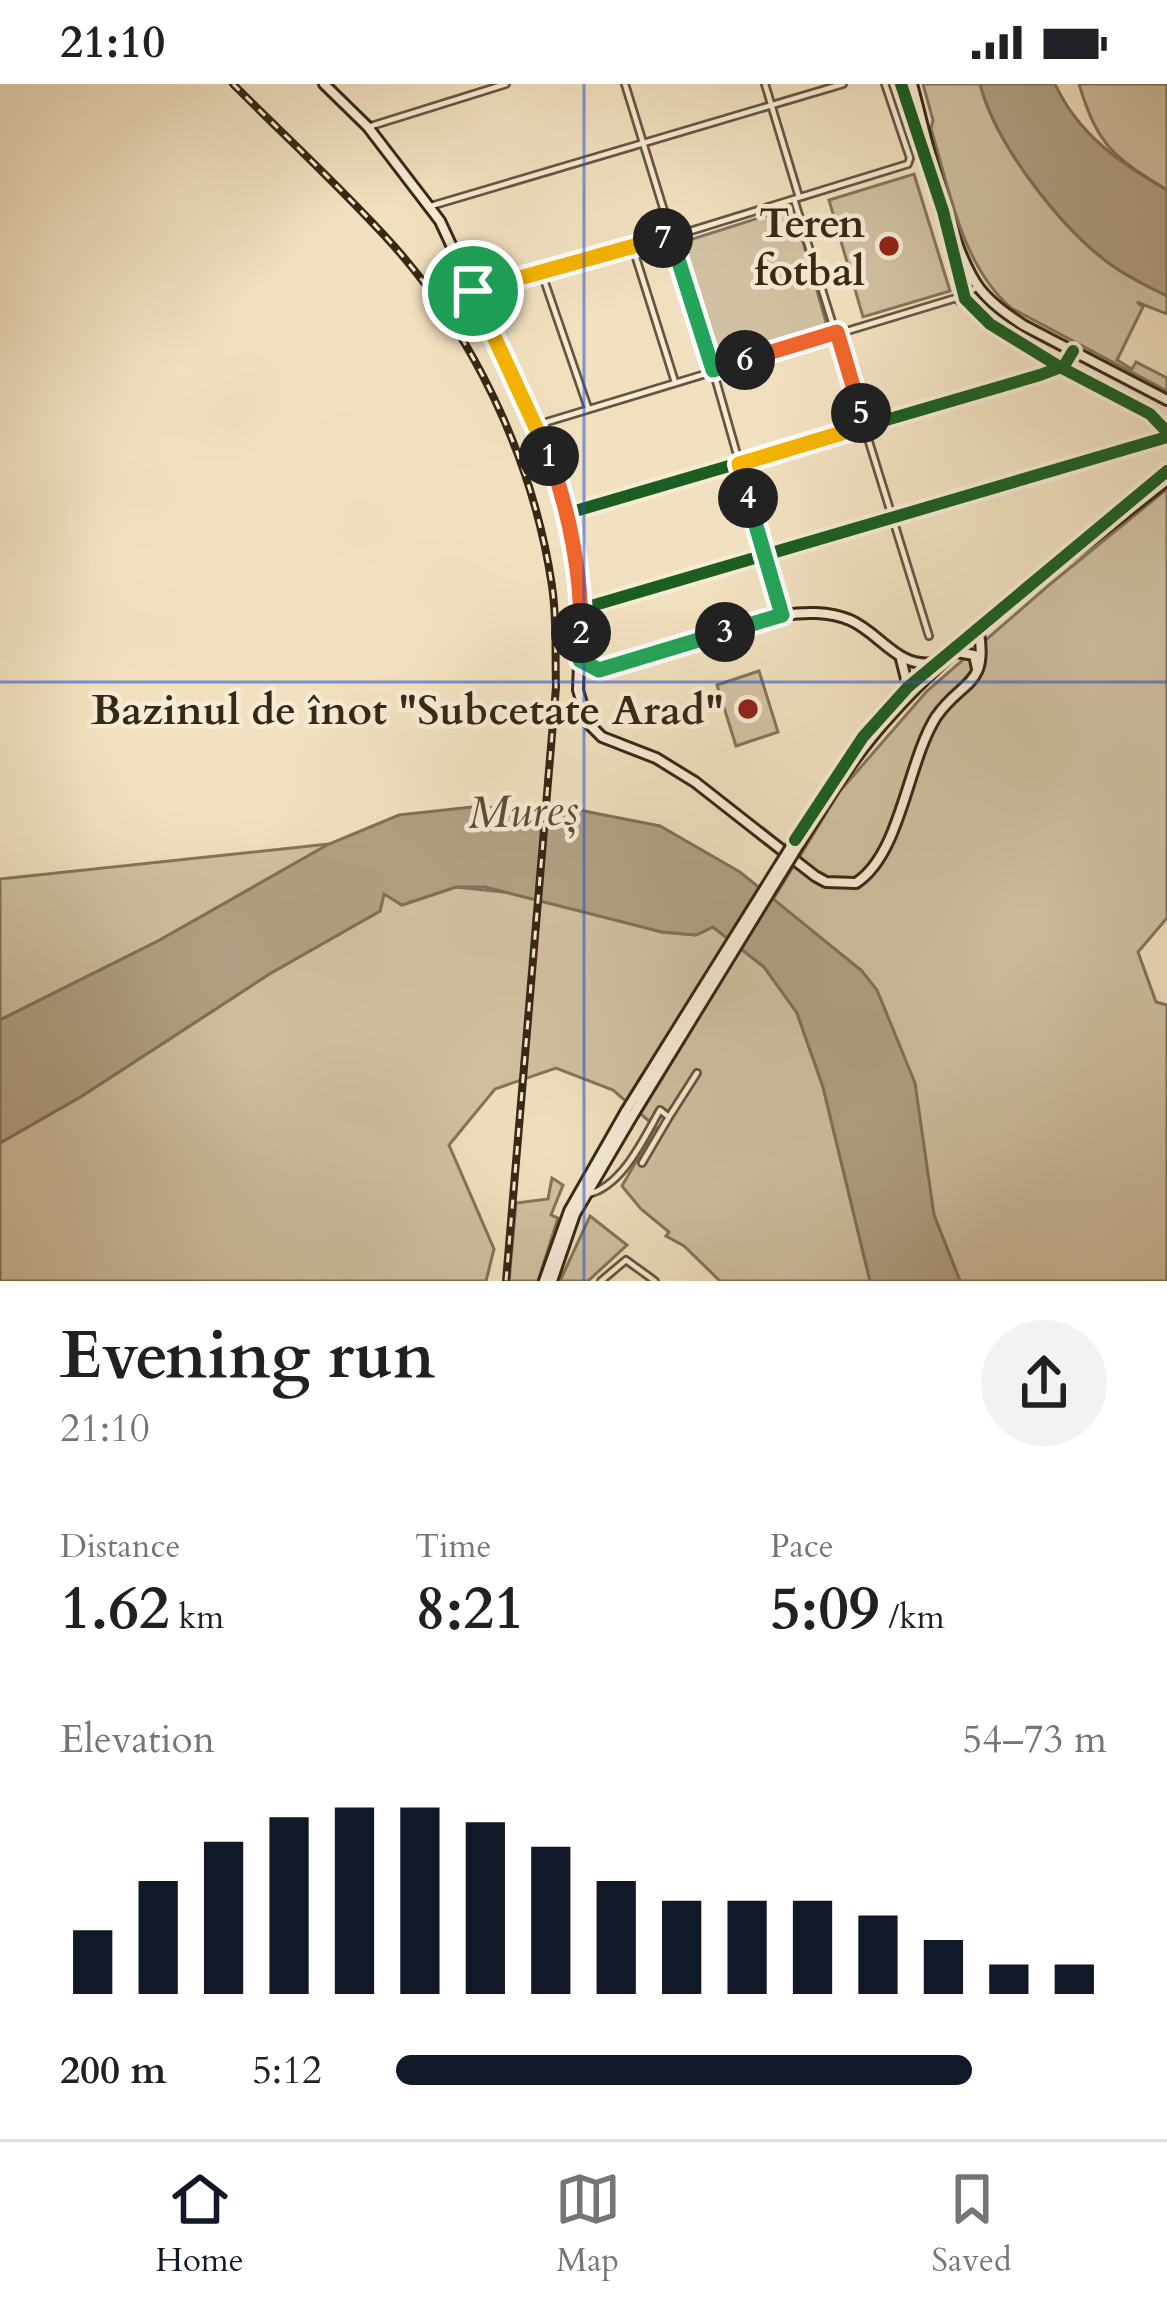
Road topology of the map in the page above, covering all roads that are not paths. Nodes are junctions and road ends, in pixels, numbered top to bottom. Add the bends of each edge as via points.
1 (324, 84) edge
2 (506, 84) edge
3 (625, 84) edge
4 (765, 84) edge
5 (843, 84) edge
6 (885, 84) edge
7 (912, 84) edge
8 (771, 105) junction
9 (368, 127) junction
10 (643, 143) junction
11 (796, 198) junction
12 (431, 206) junction
13 (671, 237) junction
14 (632, 245) junction
15 (541, 272) junction
16 (978, 287) junction
17 (473, 291) junction
18 (956, 298) junction
19 (837, 332) junction
20 (1073, 351) junction
21 (1064, 365) junction
22 (713, 370) junction
23 (675, 382) junction
24 (1167, 400) edge
25 (588, 409) junction
26 (536, 426) junction
27 (865, 426) junction
28 (1167, 433) edge
29 (739, 464) junction
30 (1167, 476) edge
31 (565, 514) junction
32 (893, 518) junction
33 (765, 557) junction
34 (581, 609) junction
35 (782, 615) junction
36 (979, 633) junction
37 (929, 636) dead end
38 (956, 652) junction
39 (900, 658) junction
40 (580, 660) junction
41 (934, 663) junction
42 (977, 675) junction
43 (908, 687) junction
44 (797, 842) junction
45 (697, 1072) dead end
46 (630, 1113) junction
47 (669, 1117) junction
48 (642, 1163) dead end
49 (586, 1195) junction
50 (548, 1281) edge
51 (601, 1281) edge
52 (655, 1281) edge

1 - 9 main road
2 - 9 street
3 - 10 street
4 - 8 street
5 - 8 street
6 - 11 street via 910,161
7 - 16 main road
8 - 10 street
8 - 11 street
9 - 12 main road
10 - 12 street
10 - 13 street
11 - 13 street
11 - 19 street
12 - 17 main road
13 - 14 street
13 - 22 street
14 - 15 street
14 - 23 street
15 - 17 street
15 - 25 street
16 - 18 street
16 - 20 main road
17 - 26 main road
18 - 19 street
18 - 21 street
19 - 22 street
19 - 27 street
20 - 21 street
20 - 24 main road
21 - 27 street
21 - 28 street via 1152,412
22 - 23 street
22 - 29 street
23 - 25 street
25 - 26 street
26 - 31 main road
27 - 29 street
27 - 32 street
28 - 32 street
29 - 31 street
29 - 33 street
30 - 36 main road
30 - 41 main road
31 - 34 main road
32 - 33 street
32 - 37 street
33 - 34 street
33 - 35 street
34 - 40 main road
35 - 39 main road via 851,621
35 - 40 main road via 615,667 592,670
36 - 38 main road
36 - 42 main road
38 - 42 main road via 974,655
38 - 44 main road via 879,729
39 - 41 main road
39 - 43 main road
40 - 42 main road via 580,705 596,731 677,770 804,869 837,884 856,883 877,863 931,726
41 - 43 main road
43 - 44 main road via 863,737
44 - 46 main road, bridge
45 - 47 street
46 - 49 main road
46 - 50 main road via 569,1211
47 - 48 street
47 - 49 street via 660,1110 610,1183
49 - 50 main road
51 - 52 street via 626,1260

